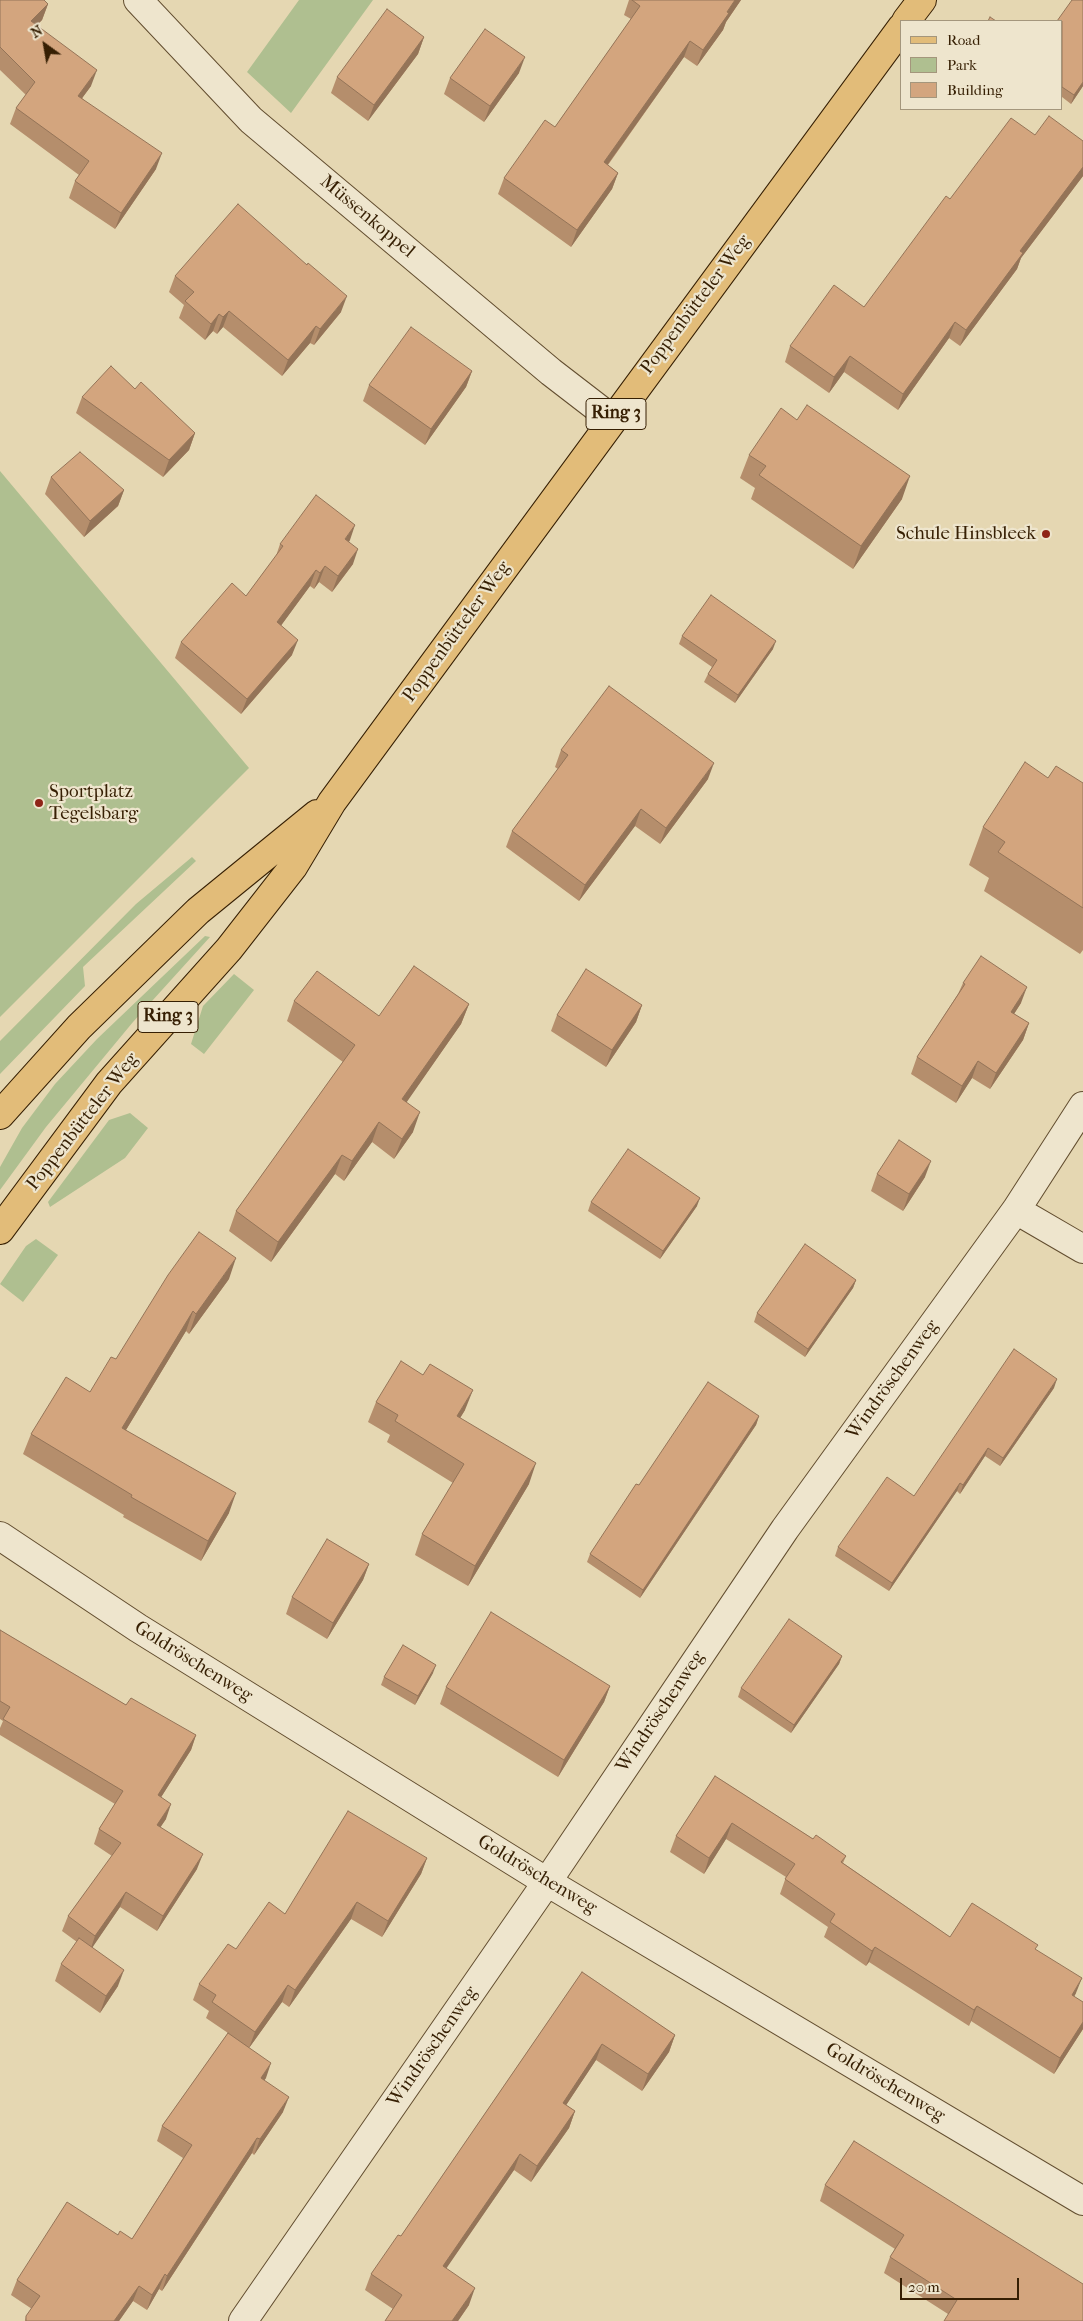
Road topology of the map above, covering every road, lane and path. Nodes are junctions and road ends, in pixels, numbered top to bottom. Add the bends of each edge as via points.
1 (138, 0) edge
2 (922, 0) edge
3 (907, 20) edge
4 (900, 30) edge
5 (612, 419) junction
6 (332, 802) junction
7 (1083, 1106) edge
8 (0, 1115) edge
9 (1016, 1210) junction
10 (0, 1230) edge
11 (1083, 1249) edge
12 (0, 1536) edge
13 (547, 1882) junction
14 (1083, 2201) edge
15 (243, 2321) edge

1 - 5 street, Müssenkoppel via 251,120 551,372
2 - 3 main road
4 - 5 main road, Poppenbütteler Weg / Ring 3
5 - 6 main road, Poppenbütteler Weg / Ring 3
6 - 8 main road, Poppenbütteler Weg / Ring 3 via 198,911 79,1027
6 - 10 main road, Poppenbütteler Weg / Ring 3 via 282,882 229,949 109,1082
7 - 9 street, Windröschenweg
9 - 11 street
9 - 13 street, Windröschenweg via 785,1529
12 - 13 street, Goldröschenweg via 138,1628
13 - 14 street, Goldröschenweg
13 - 15 street, Windröschenweg

